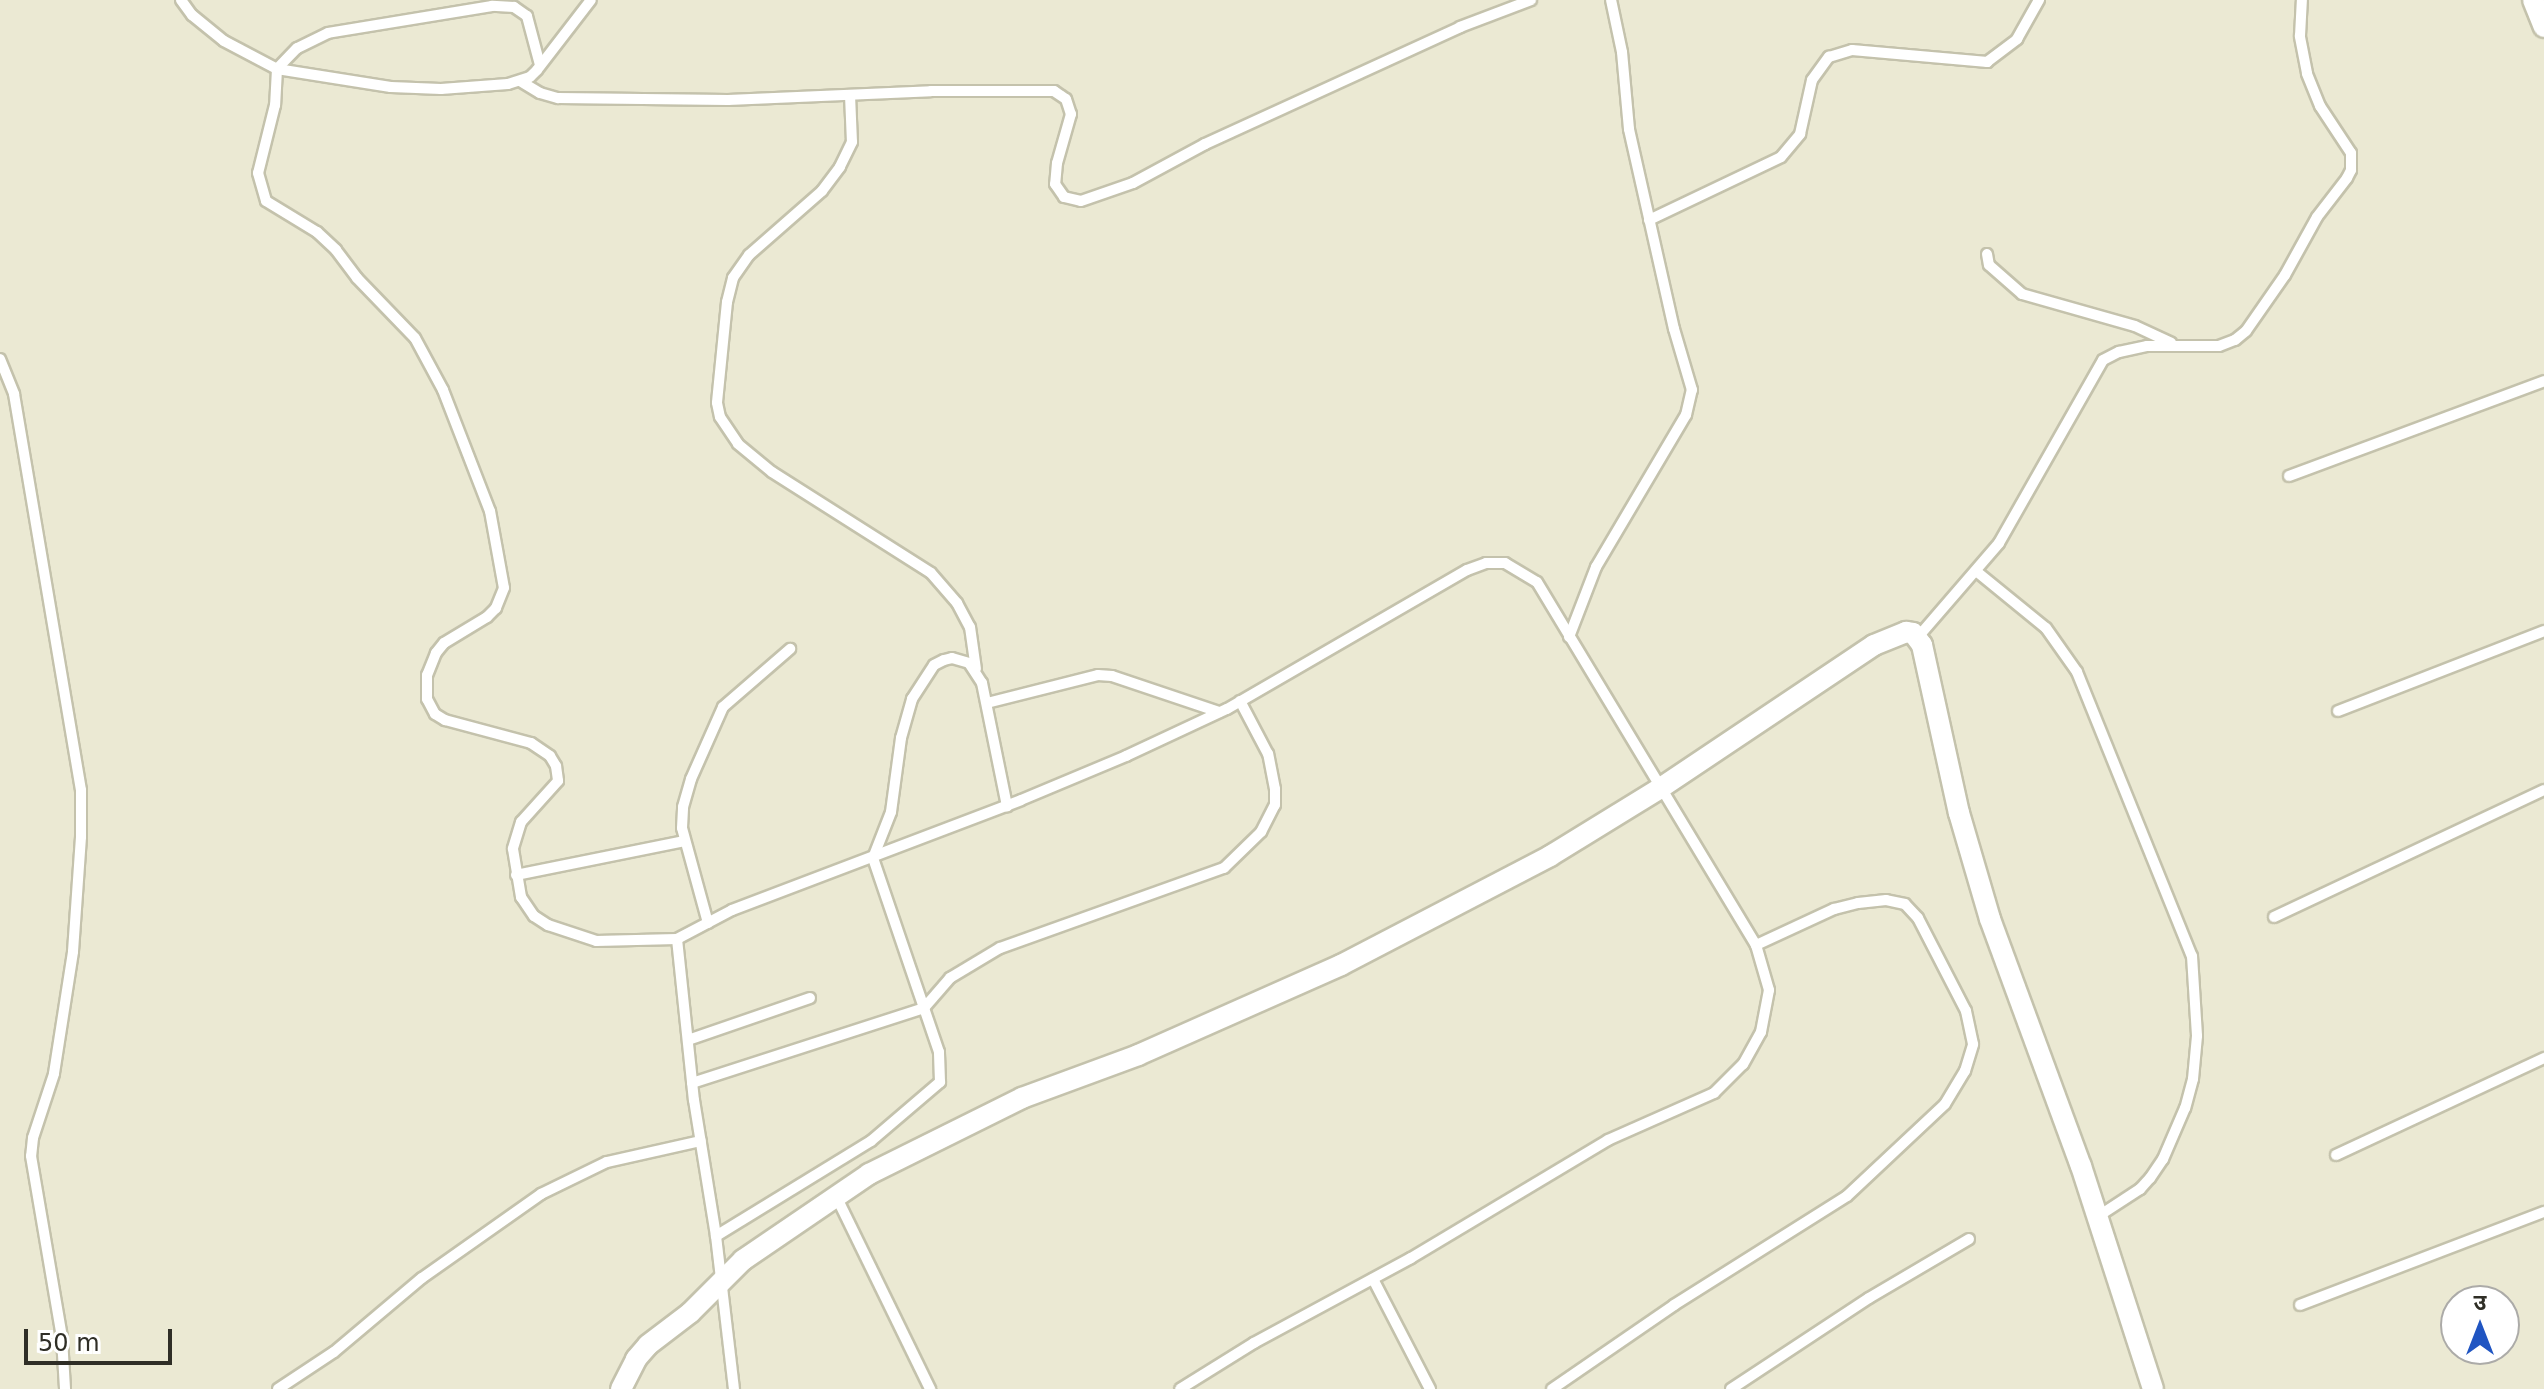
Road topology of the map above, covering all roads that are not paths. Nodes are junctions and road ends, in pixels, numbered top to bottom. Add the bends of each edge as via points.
1 (181, 0) edge
2 (591, 0) edge
3 (1531, 0) edge
4 (1611, 0) edge
5 (2039, 0) edge
6 (2302, 0) edge
7 (2533, 0) edge
8 (2544, 27) edge
9 (540, 65) junction
10 (277, 69) junction
11 (520, 81) junction
12 (850, 95) junction
13 (1649, 220) junction
14 (1987, 254) dead end
15 (2173, 344) junction
16 (0, 359) edge
17 (2544, 381) edge
18 (2289, 476) dead end
19 (1976, 571) junction
20 (2544, 631) edge
21 (1569, 637) junction
22 (1918, 637) junction
23 (790, 649) dead end
24 (976, 669) junction
25 (1240, 701) junction
26 (987, 703) junction
27 (2338, 711) dead end
28 (1219, 712) junction
29 (1659, 789) junction
30 (2544, 790) edge
31 (1007, 806) junction
32 (685, 841) junction
33 (873, 858) junction
34 (516, 875) junction
35 (2274, 917) dead end
36 (708, 923) junction
37 (677, 939) junction
38 (1756, 945) junction
39 (810, 998) dead end
40 (924, 1008) junction
41 (688, 1040) junction
42 (2544, 1058) edge
43 (692, 1083) junction
44 (701, 1141) junction
45 (2336, 1155) dead end
46 (836, 1196) junction
47 (2544, 1212) edge
48 (2097, 1217) junction
49 (716, 1236) junction
50 (1969, 1239) dead end
51 (1373, 1279) junction
52 (722, 1281) junction
53 (2300, 1305) dead end
54 (65, 1389) edge
55 (278, 1389) edge
56 (621, 1389) edge
57 (734, 1389) edge
58 (930, 1389) edge
59 (1180, 1389) edge
60 (1430, 1389) edge
61 (1552, 1389) edge
62 (1731, 1389) edge
63 (2153, 1389) edge

1 - 10 lane via 224,41
2 - 9 lane
3 - 12 lane via 1460,27 1092,200 1064,197 1055,184 1071,114 1061,94 1045,90
4 - 13 lane via 1629,129
5 - 13 lane via 2017,39 1987,62 1852,50 1829,57 1812,80 1800,134 1781,157
6 - 15 lane via 2300,36 2307,73 2320,106 2351,153 2351,170 2246,331 2219,346
7 - 8 street
9 - 10 lane via 527,16 514,7 492,6 328,33 297,48
9 - 11 lane
10 - 11 lane via 391,87 441,89
10 - 34 lane via 275,105 259,164 261,192 278,211 325,238 424,351 490,511 504,574 502,598 487,617 444,643 425,688 429,706 445,720 531,743 556,766 558,781 514,836
11 - 12 lane via 558,98
12 - 24 lane via 852,142 840,167 733,278 717,403 720,417 738,444 772,472 931,573 970,627
13 - 21 lane via 1691,400 1596,567
14 - 15 lane via 1989,265 2022,294 2135,326
15 - 19 lane via 2119,352 2103,360 2005,533
16 - 54 lane via 14,394 81,790 73,952 54,1074 31,1156 62,1338
17 - 18 lane
19 - 22 lane
19 - 48 lane via 2046,628 2077,672 2192,956 2196,1045 2185,1108 2150,1178
20 - 27 lane
21 - 25 lane via 1537,582 1505,563 1486,563
21 - 29 lane
22 - 29 street via 1906,632 1874,645
22 - 48 street via 1990,919
23 - 32 lane via 718,714 683,807
24 - 26 lane
24 - 33 lane via 961,659 944,660 919,685 906,715 891,812
25 - 28 lane
25 - 40 lane via 1268,754 1275,789 1271,818 1241,855 1207,875 1000,948 950,978
26 - 28 lane via 1098,675
26 - 31 lane
28 - 31 lane
29 - 38 lane
29 - 46 street via 1550,856 1341,965 973,1121
30 - 35 lane
31 - 33 lane
32 - 34 lane
32 - 36 lane
33 - 36 lane
33 - 40 lane
34 - 37 lane via 527,907 548,925 596,941
36 - 37 lane
37 - 41 lane
38 - 51 lane via 1768,979 1766,1021 1728,1083 1608,1140
38 - 61 lane via 1834,909 1886,900 1905,904 1918,918 1969,1021 1973,1044 1965,1071 1945,1104 1847,1196
39 - 41 lane
40 - 43 lane
40 - 49 lane via 941,1063 940,1082 933,1090 871,1141
41 - 43 lane
42 - 45 lane
43 - 44 lane
44 - 49 lane
44 - 55 lane via 607,1162 541,1194
46 - 52 street via 743,1260
46 - 58 lane
47 - 53 lane
48 - 63 street
49 - 52 lane
50 - 62 lane
51 - 59 lane
51 - 60 lane
52 - 56 street via 648,1345
52 - 57 lane

